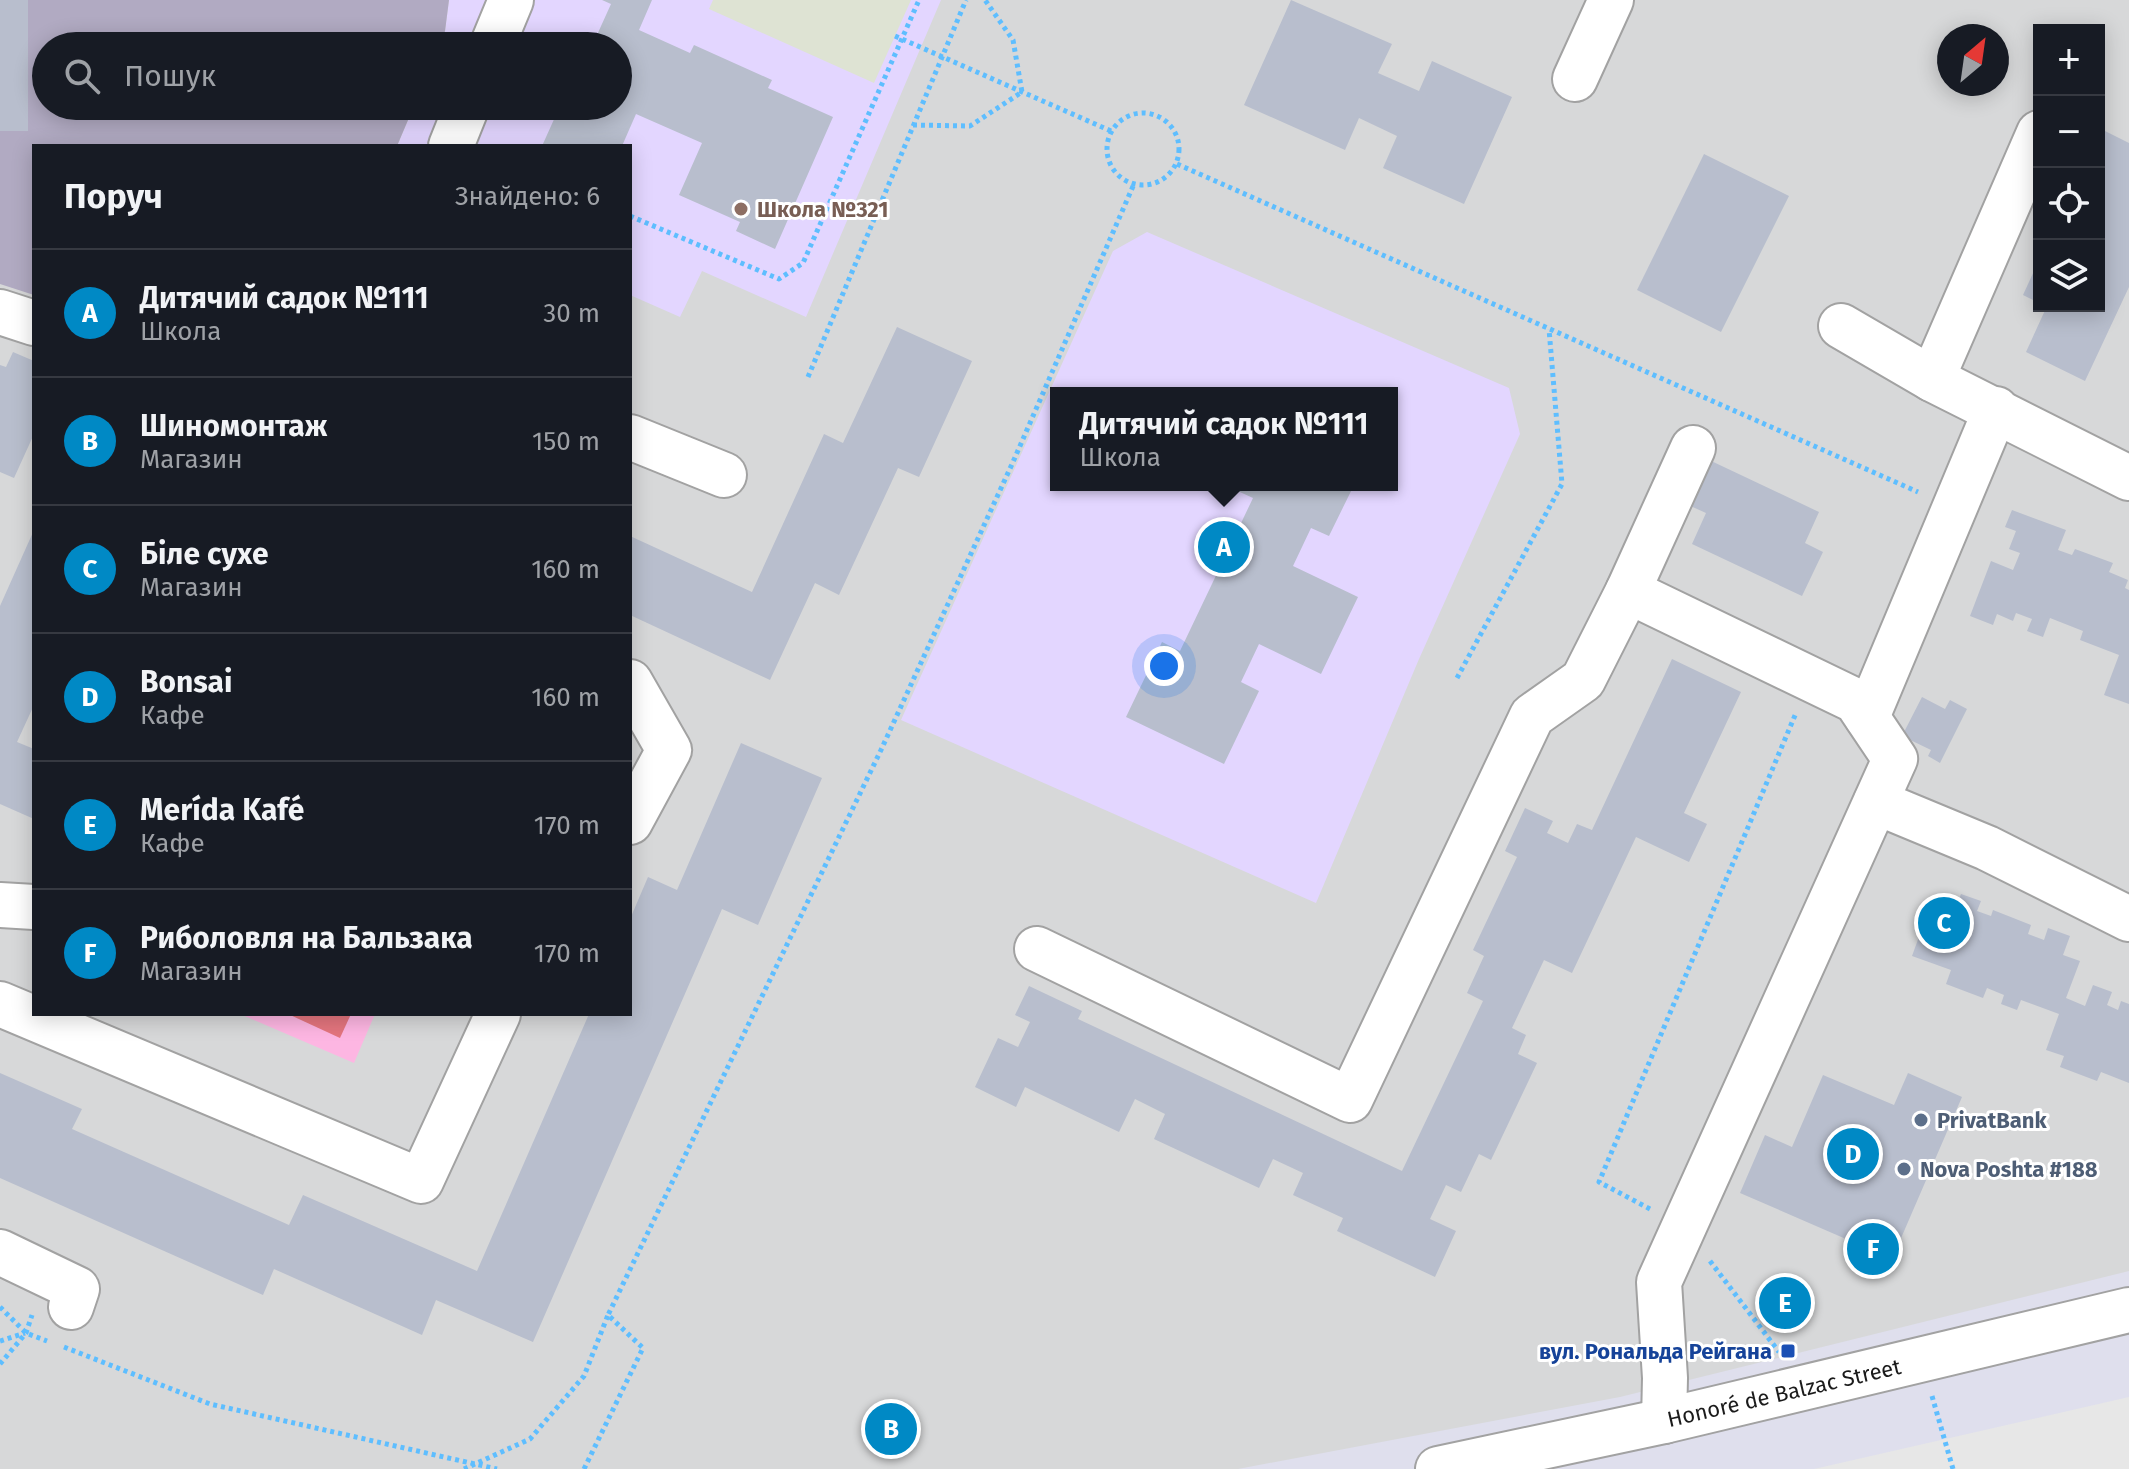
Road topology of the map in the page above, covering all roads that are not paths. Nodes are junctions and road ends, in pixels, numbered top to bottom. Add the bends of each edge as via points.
1 (511, 0) edge
2 (1611, 0) edge
3 (498, 32) edge
4 (1575, 79) dead end
5 (461, 120) edge
6 (452, 144) edge
7 (2033, 147) edge
8 (0, 312) edge
9 (32, 322) edge
10 (1841, 326) dead end
11 (1932, 379) junction
12 (1996, 409) junction
13 (632, 438) edge
14 (1693, 448) dead end
15 (724, 475) dead end
16 (2129, 478) edge
17 (1628, 591) junction
18 (632, 685) edge
19 (1867, 717) junction
20 (1876, 802) junction
21 (632, 818) edge
22 (0, 905) edge
23 (32, 907) edge
24 (2129, 919) edge
25 (1037, 949) dead end
26 (0, 1004) edge
27 (497, 1016) edge
28 (0, 1252) edge
29 (71, 1307) dead end
30 (2129, 1310) edge
31 (1664, 1421) junction
32 (1438, 1469) edge

1 - 3 street
2 - 4 street
5 - 6 street
7 - 11 street
8 - 9 street
10 - 11 street
11 - 12 street
12 - 16 street
12 - 19 street
13 - 15 street
14 - 17 street
17 - 19 street via 1856,701
17 - 25 street via 1583,680 1532,716 1350,1100
18 - 21 street via 669,750
19 - 20 street via 1895,759
20 - 24 street via 1987,848
20 - 31 street via 1659,1282
22 - 23 street
26 - 27 street via 421,1181
28 - 29 street via 77,1289
30 - 31 street, Honoré de Balzac Street
31 - 32 street, Honoré de Balzac Street

